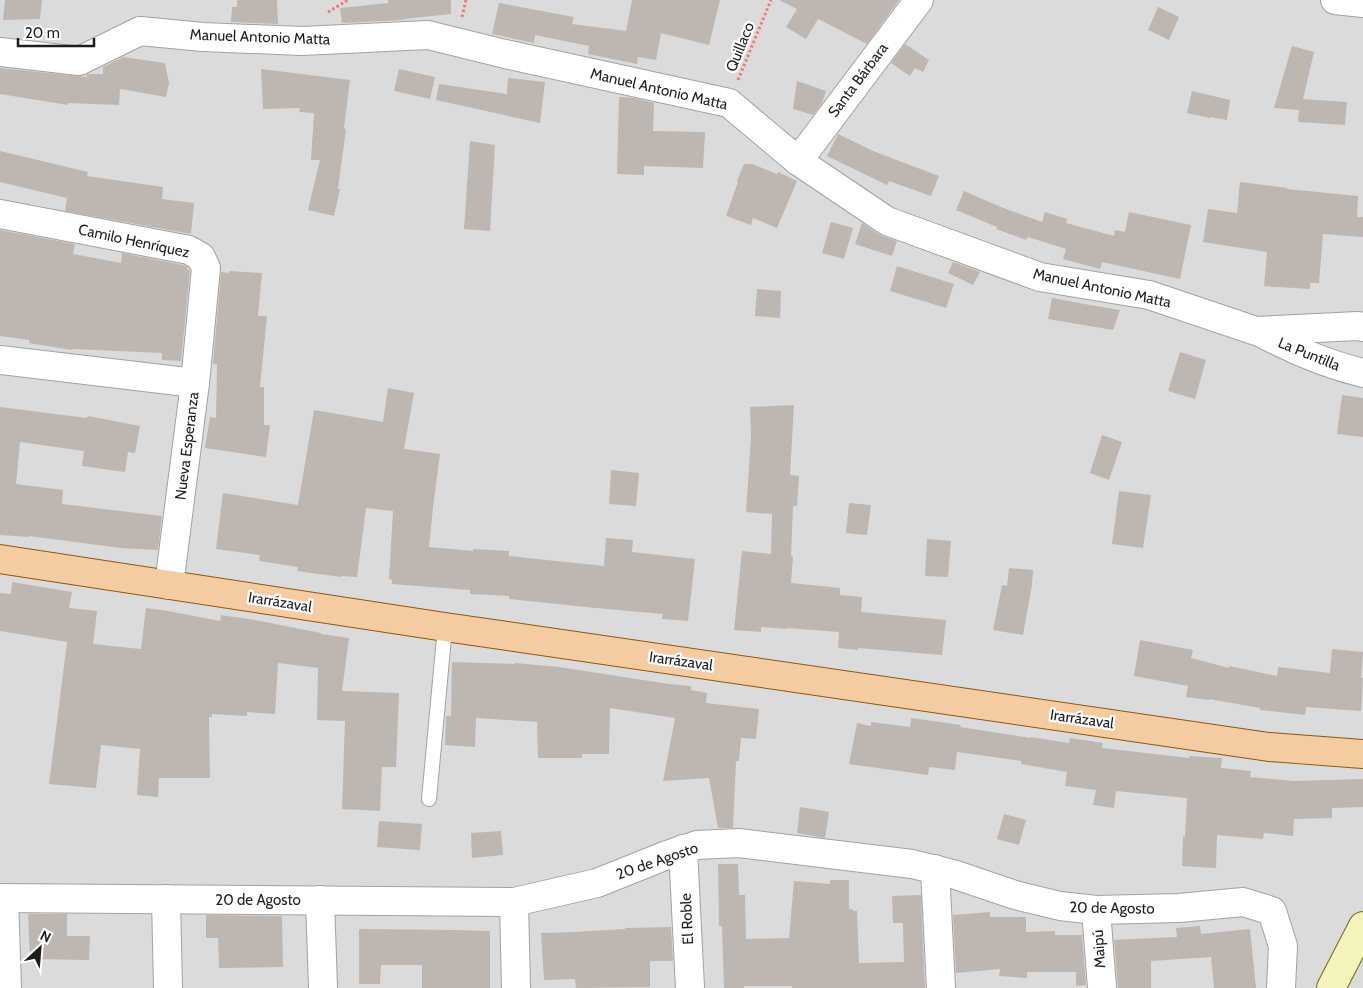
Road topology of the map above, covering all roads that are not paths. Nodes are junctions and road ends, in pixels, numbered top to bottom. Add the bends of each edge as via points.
1 (919, 0) edge
2 (1335, 0) edge
3 (1363, 4) edge
4 (0, 52) edge
5 (798, 161) junction
6 (0, 214) edge
7 (1363, 327) edge
8 (1256, 331) junction
9 (0, 360) edge
10 (1363, 373) edge
11 (195, 383) junction
12 (0, 559) edge
13 (169, 585) junction
14 (445, 627) junction
15 (1363, 754) edge
16 (429, 799) dead end
17 (683, 849) junction
18 (935, 869) junction
19 (2, 898) edge
20 (166, 899) junction
21 (320, 900) junction
22 (514, 902) junction
23 (1096, 910) junction
24 (1363, 926) edge
25 (7, 988) edge
26 (168, 988) edge
27 (323, 988) edge
28 (516, 988) edge
29 (690, 988) edge
30 (941, 988) edge
31 (1102, 988) edge
32 (1281, 988) edge
33 (1331, 988) edge

1 - 5 street, Santa Bárbara
2 - 3 street
4 - 5 street, Manuel Antonio Matta via 79,61 140,31 302,41 428,35 729,102
5 - 8 street, Manuel Antonio Matta via 896,225 1040,277 1149,295
6 - 11 street, Camilo Henríquez via 189,250 201,257 206,268
7 - 8 street, Manuel Antonio Matta
8 - 10 street, La Puntilla via 1316,359
9 - 11 street, Nueva Esperanza
11 - 13 street, Nueva Esperanza
12 - 13 main road, Irarrázaval
13 - 14 main road, Irarrázaval
14 - 15 main road, Irarrázaval via 1269,746
14 - 16 lane
17 - 18 street, 20 de Agosto via 739,843
17 - 22 street, 20 de Agosto via 597,883
17 - 29 street, El Roble
18 - 23 street, 20 de Agosto via 1039,902
18 - 30 street
19 - 20 street, 20 de Agosto
19 - 25 street
20 - 21 street, 20 de Agosto
20 - 26 street
21 - 22 street, 20 de Agosto
21 - 27 street
22 - 28 street
23 - 31 street, Maipú
23 - 32 street, 20 de Agosto via 1180,908 1242,902 1272,911 1283,946
24 - 33 street

